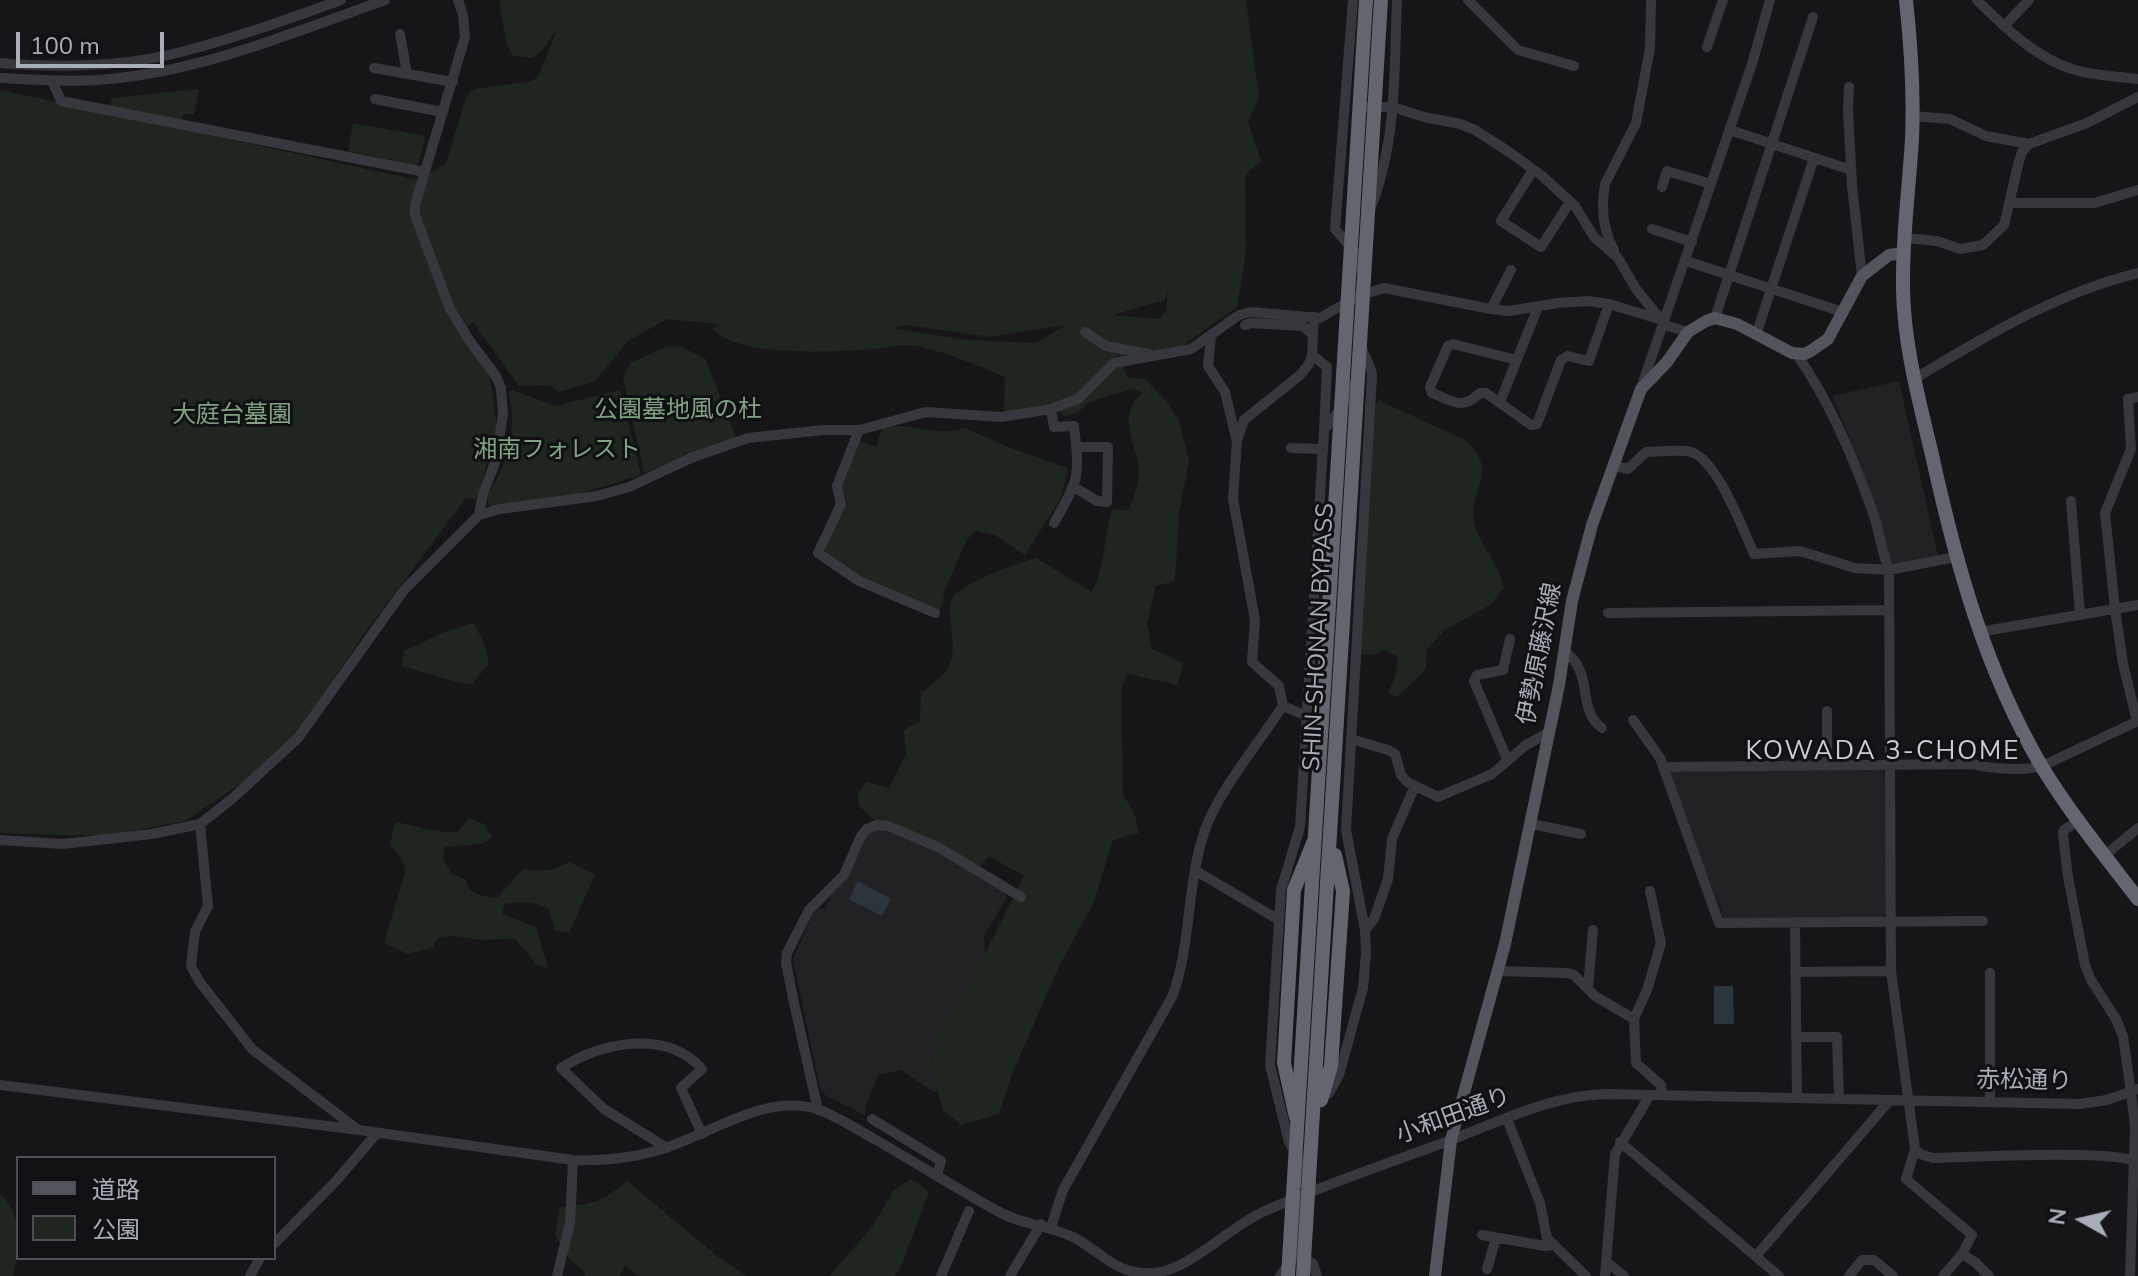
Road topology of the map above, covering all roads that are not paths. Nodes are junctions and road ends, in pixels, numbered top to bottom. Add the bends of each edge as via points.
1 (341, 0) edge
2 (385, 0) edge
3 (458, 0) edge
4 (1353, 0) edge
5 (1366, 0) edge
6 (1381, 0) edge
7 (1397, 0) edge
8 (1468, 0) edge
9 (1651, 0) edge
10 (1723, 0) edge
11 (1770, 0) edge
12 (1906, 0) edge
13 (1977, 0) edge
14 (2029, 0) edge
15 (1813, 17) dead end
16 (2004, 26) junction
17 (400, 34) dead end
18 (1707, 47) dead end
19 (0, 63) edge
20 (1574, 66) dead end
21 (374, 68) dead end
22 (407, 74) junction
23 (0, 78) edge
24 (2138, 79) edge
25 (52, 81) junction
26 (453, 82) junction
27 (1849, 87) dead end
28 (2138, 97) edge
29 (375, 99) dead end
30 (1393, 107) junction
31 (1345, 108) junction
32 (443, 112) junction
33 (1913, 116) junction
34 (1730, 130) junction
35 (1772, 144) junction
36 (2029, 144) junction
37 (1814, 158) junction
38 (1533, 170) junction
39 (1851, 170) junction
40 (425, 172) junction
41 (1711, 184) junction
42 (1662, 187) dead end
43 (2138, 190) edge
44 (1570, 202) junction
45 (2010, 203) junction
46 (1652, 229) dead end
47 (1692, 242) junction
48 (1904, 246) junction
49 (1686, 261) junction
50 (1625, 269) junction
51 (1511, 270) dead end
52 (2138, 273) edge
53 (1729, 275) junction
54 (1862, 276) junction
55 (1771, 289) junction
56 (1362, 295) junction
57 (1609, 304) junction
58 (1538, 307) junction
59 (1491, 309) junction
60 (1843, 312) junction
61 (1314, 317) junction
62 (1715, 318) junction
63 (1662, 322) junction
64 (1245, 325) dead end
65 (1085, 332) dead end
66 (1688, 332) junction
67 (1313, 335) junction
68 (1756, 335) junction
69 (1211, 336) junction
70 (1155, 355) junction
71 (1312, 355) junction
72 (1797, 355) junction
73 (1517, 360) junction
74 (1914, 379) junction
75 (1641, 389) junction
76 (2138, 397) edge
77 (1346, 401) junction
78 (1500, 402) junction
79 (1371, 405) junction
80 (1051, 409) junction
81 (859, 430) junction
82 (1324, 430) junction
83 (1237, 440) junction
84 (1076, 447) junction
85 (1291, 448) dead end
86 (1323, 449) junction
87 (1614, 466) junction
88 (1074, 487) junction
89 (2071, 501) dead end
90 (479, 515) junction
91 (1054, 523) dead end
92 (1955, 557) junction
93 (1889, 570) junction
94 (2138, 605) edge
95 (2115, 609) junction
96 (1888, 610) junction
97 (935, 613) dead end
98 (1608, 613) dead end
99 (2080, 615) junction
100 (1979, 632) junction
101 (1510, 639) dead end
102 (1564, 651) junction
103 (1283, 706) junction
104 (1827, 711) dead end
105 (1307, 716) junction
106 (1633, 720) dead end
107 (2137, 721) edge
108 (1602, 728) dead end
109 (1548, 733) junction
110 (1351, 739) junction
111 (1507, 759) junction
112 (1889, 765) junction
113 (1827, 766) junction
114 (2042, 766) junction
115 (1663, 767) junction
116 (1414, 788) junction
117 (2078, 821) junction
118 (200, 824) junction
119 (1531, 824) junction
120 (2138, 828) edge
121 (1581, 834) dead end
122 (0, 840) edge
123 (2104, 856) junction
124 (1196, 871) junction
125 (1650, 891) dead end
126 (1021, 897) dead end
127 (2138, 899) edge
128 (1279, 920) junction
129 (1983, 921) dead end
130 (1891, 922) junction
131 (1795, 923) junction
132 (1365, 930) junction
133 (1593, 930) dead end
134 (1498, 971) junction
135 (1891, 971) junction
136 (1795, 972) junction
137 (1990, 973) dead end
138 (1588, 988) junction
139 (1634, 1019) junction
140 (1796, 1037) junction
141 (0, 1085) edge
142 (2134, 1091) edge
143 (1650, 1095) junction
144 (1662, 1095) junction
145 (1797, 1098) junction
146 (1839, 1099) junction
147 (1890, 1100) junction
148 (1908, 1100) junction
149 (1990, 1102) junction
150 (818, 1110) junction
151 (872, 1119) dead end
152 (1507, 1119) junction
153 (1305, 1126) junction
154 (2136, 1126) edge
155 (359, 1130) junction
156 (377, 1133) junction
157 (702, 1134) junction
158 (1451, 1140) junction
159 (1289, 1142) junction
160 (1306, 1142) junction
161 (1620, 1142) junction
162 (667, 1148) junction
163 (1915, 1149) junction
164 (573, 1160) junction
165 (2136, 1161) edge
166 (937, 1175) junction
167 (1302, 1183) junction
168 (1302, 1197) junction
169 (969, 1211) dead end
170 (1046, 1226) junction
171 (1482, 1235) dead end
172 (1496, 1238) junction
173 (276, 1242) edge
174 (1554, 1245) junction
175 (1297, 1249) junction
176 (1962, 1254) junction
177 (1756, 1256) junction
178 (1607, 1262) junction
179 (1487, 1269) dead end
180 (1154, 1275) edge
181 (557, 1276) edge
182 (941, 1276) edge
183 (1010, 1276) edge
184 (1280, 1276) edge
185 (1288, 1276) edge
186 (1303, 1276) edge
187 (1317, 1276) edge
188 (1435, 1276) edge
189 (1586, 1276) edge
190 (1605, 1276) edge
191 (1624, 1276) edge
192 (1779, 1276) edge
193 (1849, 1276) edge
194 (1893, 1276) edge
195 (1943, 1276) edge
196 (1989, 1276) edge
197 (2130, 1276) edge

1 - 19 street via 176,53 120,63
2 - 25 street via 210,60 138,75
3 - 26 street via 465,37
4 - 31 street
5 - 153 highway, SHIN-SHONAN BYPASS, bridge via 1314,840
6 - 153 highway, SHIN-SHONAN BYPASS, bridge via 1331,841 1343,891 1338,978 1331,1066
7 - 30 street
8 - 20 street via 1518,50
9 - 50 street via 1650,48 1636,123 1603,193 1604,231
10 - 18 street
11 - 34 street
12 - 33 highway
13 - 16 street
14 - 16 street
15 - 35 street
16 - 24 street via 2064,66
17 - 22 street
21 - 22 street
22 - 26 street
23 - 25 street
25 - 40 street via 61,101
26 - 32 street
27 - 39 street
28 - 36 street
29 - 32 street
30 - 31 street
30 - 38 street via 1468,127
30 - 56 street via 1383,178 1371,208
31 - 56 street via 1335,229 1360,258
32 - 40 street
33 - 36 street via 1950,119 1986,136
33 - 48 highway
34 - 35 street
34 - 41 street
35 - 37 street
35 - 53 street
36 - 45 street via 2022,152
37 - 39 street
37 - 55 street
38 - 44 street
38 - 44 street via 1501,221 1541,247
39 - 54 street
40 - 90 street via 415,215 450,309 501,388 496,460
41 - 42 street via 1667,171
41 - 47 street
43 - 45 street via 2094,203
44 - 50 street
45 - 48 street via 2004,225 1983,245 1960,249 1937,241
46 - 47 street
47 - 49 street
48 - 54 main road
48 - 74 highway via 1905,326
49 - 53 street
49 - 63 street
50 - 63 street
51 - 59 street
52 - 74 street via 2108,280 2028,315
53 - 55 street
53 - 62 street
54 - 60 main road
55 - 60 street
55 - 68 street
56 - 59 street via 1384,288
56 - 61 street
56 - 77 street via 1353,392
56 - 79 street via 1362,351 1371,365
57 - 58 street via 1573,301
57 - 63 street
57 - 78 street via 1589,361 1568,356 1561,360 1537,424
58 - 59 street
58 - 73 street
60 - 72 main road via 1828,339
61 - 67 street
61 - 69 street via 1251,312
62 - 66 main road, 伊勢原藤沢線
62 - 68 main road
63 - 66 street
63 - 75 street
64 - 67 street via 1303,326
65 - 70 street via 1106,346
66 - 75 main road, 伊勢原藤沢線
67 - 71 street
68 - 72 main road
69 - 70 street via 1191,349
69 - 83 street via 1208,366 1225,392
70 - 80 street via 1114,363 1078,399
71 - 82 street via 1327,367
71 - 83 street via 1300,375 1244,420
72 - 93 street via 1812,374 1845,443
73 - 78 street
73 - 78 street via 1453,344 1430,387 1432,393 1461,405 1480,393
74 - 92 highway
75 - 87 main road, 伊勢原藤沢線
76 - 95 street via 2128,399 2131,449 2105,513
77 - 79 street
77 - 82 street
79 - 110 street
80 - 81 street via 1001,417 926,412
80 - 84 street via 1054,427 1074,426
81 - 90 street via 748,438 629,487
81 - 97 street via 837,486 841,504 818,553 859,581
82 - 86 street
83 - 103 street via 1233,499 1255,620 1252,662 1279,686
84 - 88 street via 1079,468
84 - 88 street via 1108,447 1107,502
85 - 86 street
86 - 105 street
87 - 93 street via 1628,469 1646,452 1695,453 1714,472 1754,554 1800,551 1855,568
87 - 102 main road, 伊勢原藤沢線 via 1582,559
88 - 91 street
89 - 99 street
90 - 118 street via 404,590 298,738
92 - 93 street
92 - 100 highway
93 - 96 street
94 - 95 street
95 - 99 street
95 - 107 street
96 - 98 street
96 - 112 street
99 - 100 street
100 - 114 highway
101 - 111 street via 1503,670 1477,675 1474,681
102 - 108 street via 1579,664 1590,715
102 - 109 main road, 伊勢原藤沢線
103 - 105 street
103 - 124 street via 1214,810
104 - 113 street
105 - 128 street via 1299,836 1282,884
106 - 115 street
107 - 114 street
109 - 111 street
109 - 119 main road, 伊勢原藤沢線
110 - 116 street via 1395,754 1401,775
110 - 132 street via 1346,830
111 - 116 street via 1492,774 1438,797
112 - 113 street
112 - 114 street via 1973,764 1989,770
112 - 130 street
113 - 115 street
114 - 117 highway
115 - 131 street via 1719,923
116 - 132 street via 1392,839 1388,879
117 - 123 highway
117 - 142 street via 2063,834 2070,891 2091,980 2123,1036
118 - 122 street via 63,844
118 - 155 street via 208,906 195,932 195,974 252,1049
119 - 121 street
119 - 134 main road, 伊勢原藤沢線
120 - 123 street
123 - 127 highway
124 - 128 street
124 - 170 street via 1172,997
125 - 139 street via 1661,934 1660,953
126 - 150 street via 938,847 888,826 867,829 844,875 809,910 787,953
128 - 159 street via 1270,1065
129 - 130 street
130 - 131 street
130 - 135 street
131 - 136 street
132 - 160 street via 1363,988 1351,1032 1336,1085 1311,1107
133 - 138 street
134 - 138 street via 1559,971 1574,975
134 - 158 main road, 伊勢原藤沢線
135 - 136 street
135 - 148 street
136 - 140 street
137 - 149 street
138 - 139 street
139 - 144 street via 1636,1063 1661,1085
140 - 145 street
140 - 146 street via 1837,1037
141 - 155 street
142 - 149 street, 赤松通り via 2091,1103
142 - 154 street
143 - 144 street, 小和田通り
143 - 152 street, 小和田通り via 1577,1096
143 - 161 street
144 - 145 street, 小和田通り
145 - 146 street, 小和田通り
146 - 147 street, 小和田通り
147 - 148 street, 小和田通り
147 - 177 street
148 - 149 street, 赤松通り
148 - 163 street
150 - 157 street via 794,1105 769,1108
150 - 166 street, 小和田通り
151 - 166 street via 941,1161
152 - 158 street, 小和田通り
152 - 174 street via 1540,1203 1547,1238
153 - 185 highway, SHIN-SHONAN BYPASS, bridge
153 - 186 highway, SHIN-SHONAN BYPASS, bridge
154 - 165 street
155 - 156 street
156 - 164 street
156 - 173 street
157 - 162 street
157 - 162 street via 681,1088 702,1069 693,1058 659,1044 611,1045 561,1068 604,1109
158 - 168 street, 小和田通り
158 - 188 main road, 伊勢原藤沢線
159 - 160 street via 1298,1147
159 - 167 street via 1301,1162
160 - 167 street
161 - 177 street
161 - 178 street
162 - 164 street via 608,1161
163 - 165 street via 1933,1158 2102,1156
163 - 176 street via 1906,1179 1972,1235
164 - 181 street via 570,1223
165 - 197 street
166 - 170 street, 小和田通り via 1002,1214
167 - 168 street
168 - 175 street
168 - 180 street, 小和田通り via 1264,1211
169 - 182 street
170 - 180 street, 小和田通り via 1085,1244 1113,1265
170 - 183 street
171 - 172 street
172 - 174 street
172 - 179 street
174 - 189 street
175 - 184 street
175 - 187 street
176 - 195 street
176 - 196 street
177 - 192 street
178 - 190 street
178 - 191 street
193 - 194 street via 1862,1260 1874,1260

